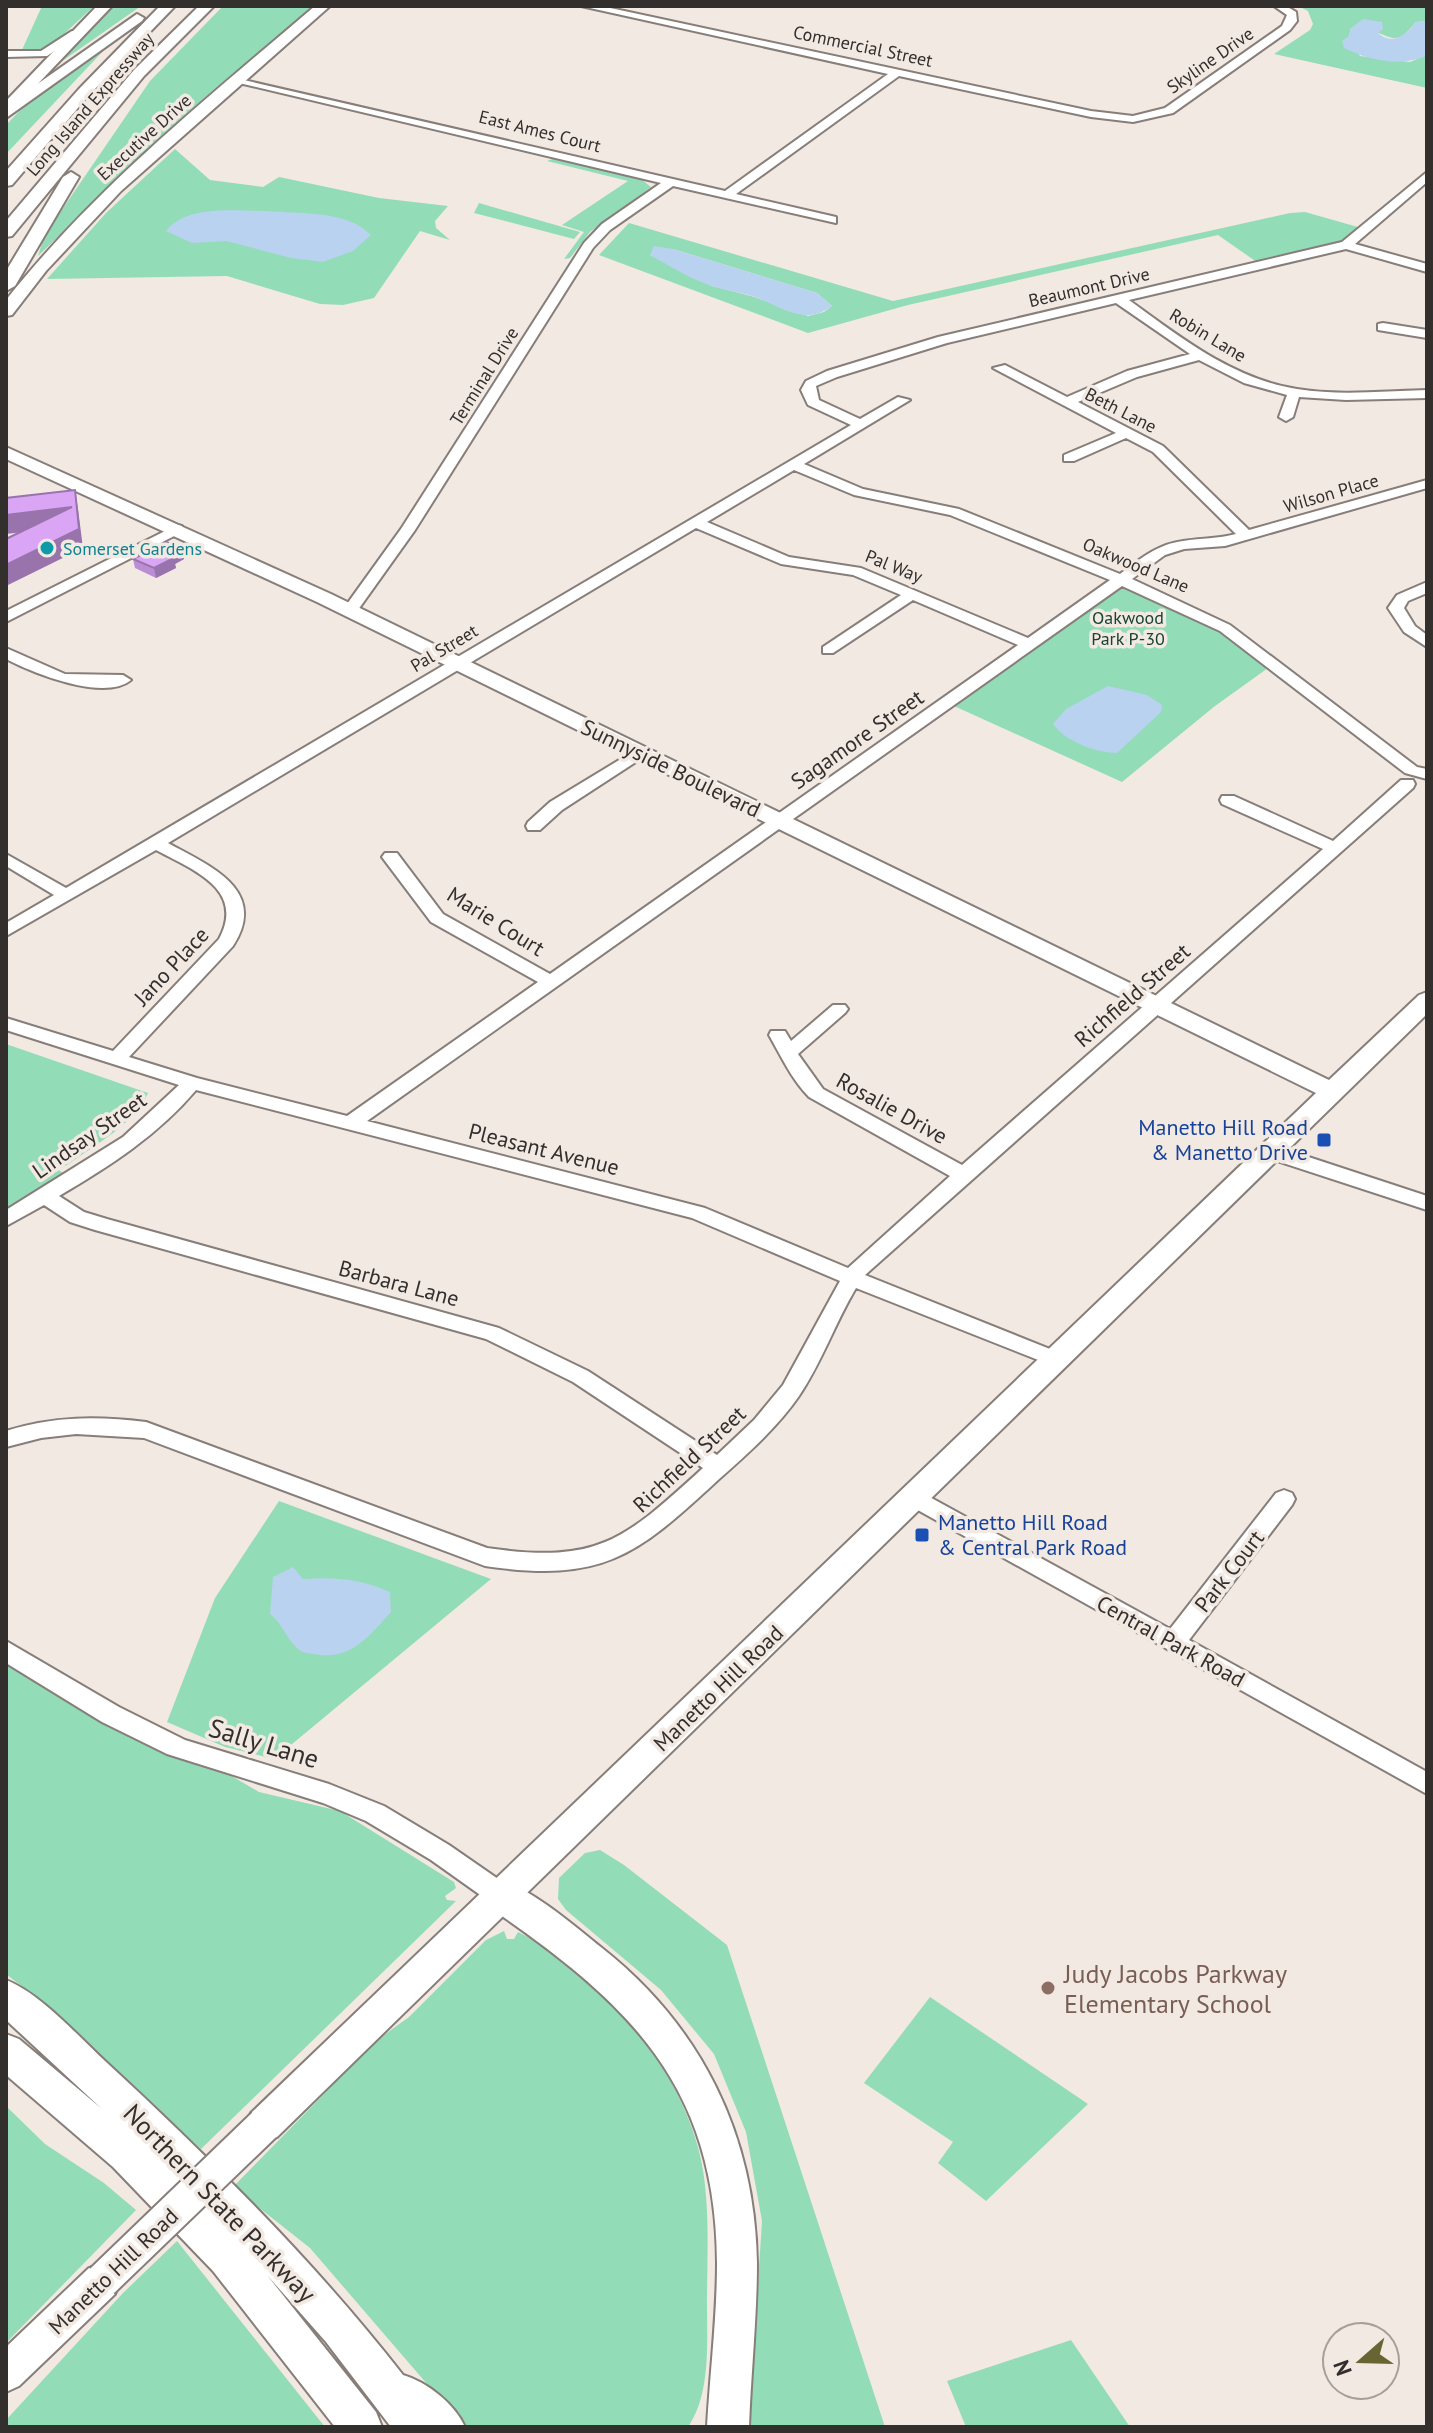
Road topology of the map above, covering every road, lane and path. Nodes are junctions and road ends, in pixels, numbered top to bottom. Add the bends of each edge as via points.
1 (105, 6) edge
2 (154, 6) edge
3 (168, 6) edge
4 (207, 6) edge
5 (323, 6) edge
6 (586, 6) edge
7 (1284, 9) edge
8 (76, 33) junction
9 (6, 56) edge
10 (898, 72) junction
11 (139, 73) junction
12 (33, 80) junction
13 (239, 80) junction
14 (6, 111) edge
15 (1133, 119) joint
16 (1427, 176) edge
17 (6, 181) edge
18 (671, 182) junction
19 (727, 195) junction
20 (832, 220) dead end
21 (6, 232) edge
22 (1346, 245) junction
23 (1427, 268) edge
24 (6, 286) edge
25 (1119, 299) junction
26 (6, 311) edge
27 (1383, 327) dead end
28 (1427, 334) edge
29 (1202, 355) junction
30 (1000, 368) dead end
31 (1294, 393) junction
32 (1427, 394) edge
33 (903, 400) dead end
34 (1067, 402) junction
35 (1286, 417) dead end
36 (861, 425) junction
37 (1127, 433) junction
38 (6, 452) edge
39 (1069, 458) dead end
40 (793, 465) junction
41 (1427, 484) edge
42 (696, 523) junction
43 (177, 529) junction
44 (1246, 536) junction
45 (1120, 580) junction
46 (1427, 587) edge
47 (913, 594) junction
48 (350, 611) junction
49 (6, 617) edge
50 (1427, 642) edge
51 (1030, 644) junction
52 (828, 650) dead end
53 (6, 653) edge
54 (457, 664) junction
55 (123, 680) dead end
56 (639, 753) junction
57 (1427, 774) edge
58 (1407, 784) dead end
59 (1228, 800) dead end
60 (779, 821) junction
61 (534, 826) dead end
62 (156, 843) junction
63 (1335, 848) junction
64 (391, 857) dead end
65 (6, 859) edge
66 (66, 895) junction
67 (6, 931) edge
68 (551, 982) junction
69 (1427, 1000) edge
70 (1157, 1005) junction
71 (839, 1009) dead end
72 (6, 1024) edge
73 (116, 1059) junction
74 (192, 1083) junction
75 (1333, 1092) junction
76 (350, 1124) junction
77 (1272, 1152) junction
78 (964, 1175) junction
79 (44, 1196) junction
80 (1427, 1203) edge
81 (6, 1219) edge
82 (851, 1278) junction
83 (1058, 1360) junction
84 (6, 1439) edge
85 (718, 1467) junction
86 (915, 1498) junction
87 (1284, 1499) dead end
88 (1174, 1642) junction
89 (6, 1651) edge
90 (1427, 1784) edge
91 (502, 1896) junction
92 (6, 1997) edge
93 (6, 2052) edge
94 (730, 2362) junction
95 (6, 2373) edge
96 (386, 2383) junction
97 (361, 2427) edge
98 (416, 2427) edge
99 (444, 2427) edge
100 (706, 2427) edge
101 (728, 2427) edge

1 - 8 main road
2 - 14 highway
3 - 17 highway, Long Island Expressway
4 - 11 highway, Long Island Expressway
5 - 13 main road, Executive Drive
6 - 10 street, Commercial Street
7 - 15 street, Skyline Drive via 1292,21 1286,28 1169,111
8 - 9 street via 43,54
8 - 12 main road
9 - 12 street via 35,62
10 - 15 street, Commercial Street
10 - 19 street
11 - 21 highway, Long Island Expressway
11 - 24 highway via 135,88 83,159
12 - 14 main road
13 - 18 street, East Ames Court
13 - 26 main road, Executive Drive via 96,207
16 - 22 street, Beaumont Drive
18 - 19 street, East Ames Court
18 - 48 street, Terminal Drive via 606,227 588,246 408,530
19 - 20 street, East Ames Court
22 - 23 street
22 - 25 street, Beaumont Drive
25 - 29 street, Robin Lane
25 - 36 street, Beaumont Drive via 943,340 811,384 813,402
27 - 28 street
29 - 31 street, Robin Lane via 1246,379
29 - 34 street via 1132,374
30 - 34 street, Beth Lane
31 - 32 street, Robin Lane
31 - 35 street
33 - 36 street, Pal Street
34 - 37 street, Beth Lane
36 - 40 street, Pal Street
37 - 39 street
37 - 44 street, Beth Lane via 1158,449
38 - 43 main road, Sunnyside Boulevard
40 - 42 street, Pal Street
40 - 45 street, Oakwood Lane via 859,492 954,512
41 - 44 street, Wilson Place
42 - 47 street, Pal Way via 786,561 856,571
42 - 54 street, Pal Street
43 - 48 main road, Sunnyside Boulevard
43 - 49 street
44 - 45 street, Sagamore Street via 1170,548
45 - 51 street, Sagamore Street
45 - 57 street, Oakwood Lane via 1225,628 1411,770
46 - 50 street via 1402,598 1396,608 1409,629
47 - 51 street, Pal Way
47 - 52 street
48 - 54 main road, Sunnyside Boulevard
51 - 60 street, Sagamore Street
53 - 55 street via 55,677 87,684
54 - 56 main road, Sunnyside Boulevard
54 - 62 street, Pal Street
56 - 60 main road, Sunnyside Boulevard
56 - 61 street
58 - 63 street, Richfield Street
59 - 63 street
60 - 68 street, Sagamore Street
60 - 70 main road, Sunnyside Boulevard
62 - 66 street, Pal Street
62 - 73 street, Jano Place via 224,884 235,897 239,916 227,942
63 - 70 street, Richfield Street
64 - 68 street, Marie Court via 437,918
65 - 66 street
66 - 67 street, Pal Street
68 - 76 street, Sagamore Street
69 - 75 main road, Manetto Hill Road
70 - 75 main road, Sunnyside Boulevard
70 - 78 street, Richfield Street
71 - 78 street, Rosalie Drive via 783,1044 806,1083
72 - 73 street, Pleasant Avenue
73 - 74 street, Pleasant Avenue
74 - 76 street, Pleasant Avenue
74 - 79 street, Lindsay Street via 146,1128
75 - 77 main road, Manetto Hill Road
76 - 82 street, Pleasant Avenue via 698,1213
77 - 80 street
77 - 83 main road, Manetto Hill Road
78 - 82 street, Richfield Street
79 - 81 street, Lindsay Street
79 - 85 street, Barbara Lane via 77,1217 102,1225 527,1347
82 - 83 street, Pleasant Avenue
82 - 85 street, Richfield Street via 798,1380 759,1431
83 - 86 main road, Manetto Hill Road
84 - 85 street, Richfield Street via 61,1425 101,1423 146,1430 485,1557 527,1565 581,1561 636,1539
86 - 88 street, Central Park Road
86 - 91 main road, Manetto Hill Road
87 - 88 street, Park Court
88 - 90 street, Central Park Road
89 - 91 street, Sally Lane via 173,1746 370,1811
91 - 94 highway via 649,2014 702,2097 732,2192 736,2285
91 - 95 main road, Manetto Hill Road, bridge
92 - 96 highway, Northern State Parkway via 86,2065 270,2249
93 - 97 highway, Northern State Parkway via 127,2154 227,2257
94 - 100 highway
94 - 101 highway
96 - 98 highway, Northern State Parkway
96 - 99 highway

